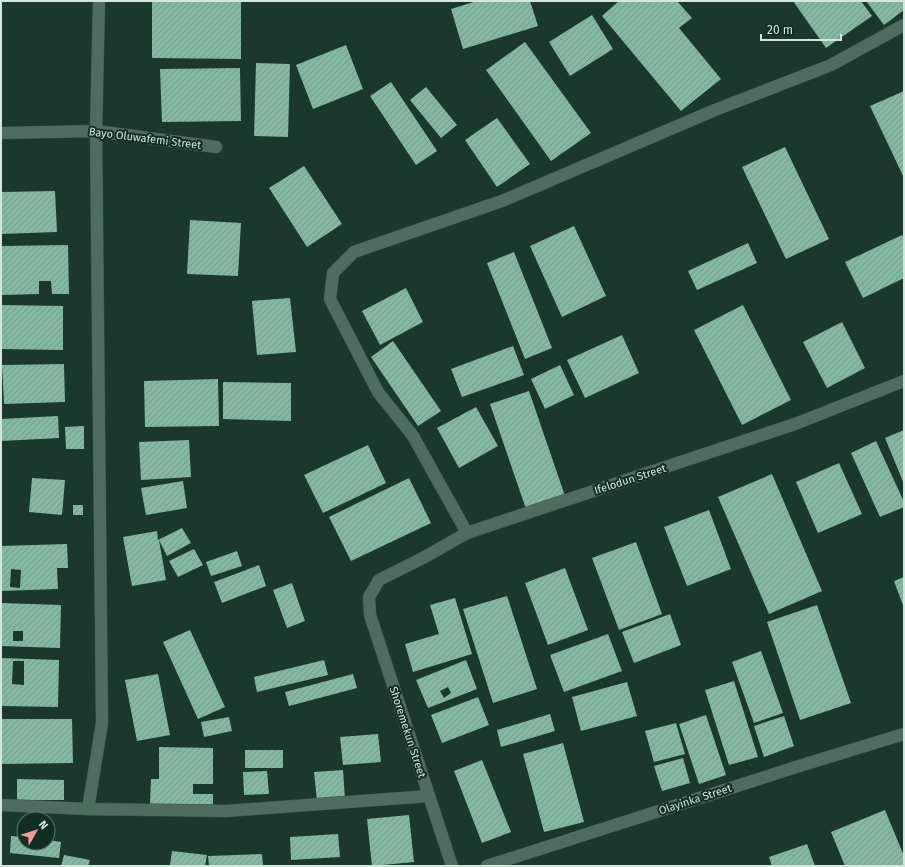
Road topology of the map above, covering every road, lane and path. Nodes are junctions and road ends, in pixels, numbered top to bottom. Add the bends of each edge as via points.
1 (99, 1) edge
2 (904, 25) edge
3 (96, 131) junction
4 (1, 133) edge
5 (216, 147) dead end
6 (904, 381) edge
7 (467, 533) junction
8 (370, 596) joint
9 (904, 734) edge
10 (429, 796) junction
11 (1, 805) edge
12 (88, 809) junction
13 (452, 866) edge
14 (488, 866) edge

1 - 3 street
2 - 7 street via 831,65 715,110 502,201 354,252 333,273 330,299 378,392 413,436
3 - 4 street, Bayo Oluwafemi Street
3 - 5 street, Bayo Oluwafemi Street
3 - 12 street via 102,723
6 - 7 street, Ifelodun Street via 795,424
7 - 8 street, Ifelodun Street via 379,580
8 - 10 street, Shoremekun Street via 370,615
9 - 14 street, Olayinka Street
10 - 12 street via 227,811
10 - 13 street, Shoremekun Street
11 - 12 street

